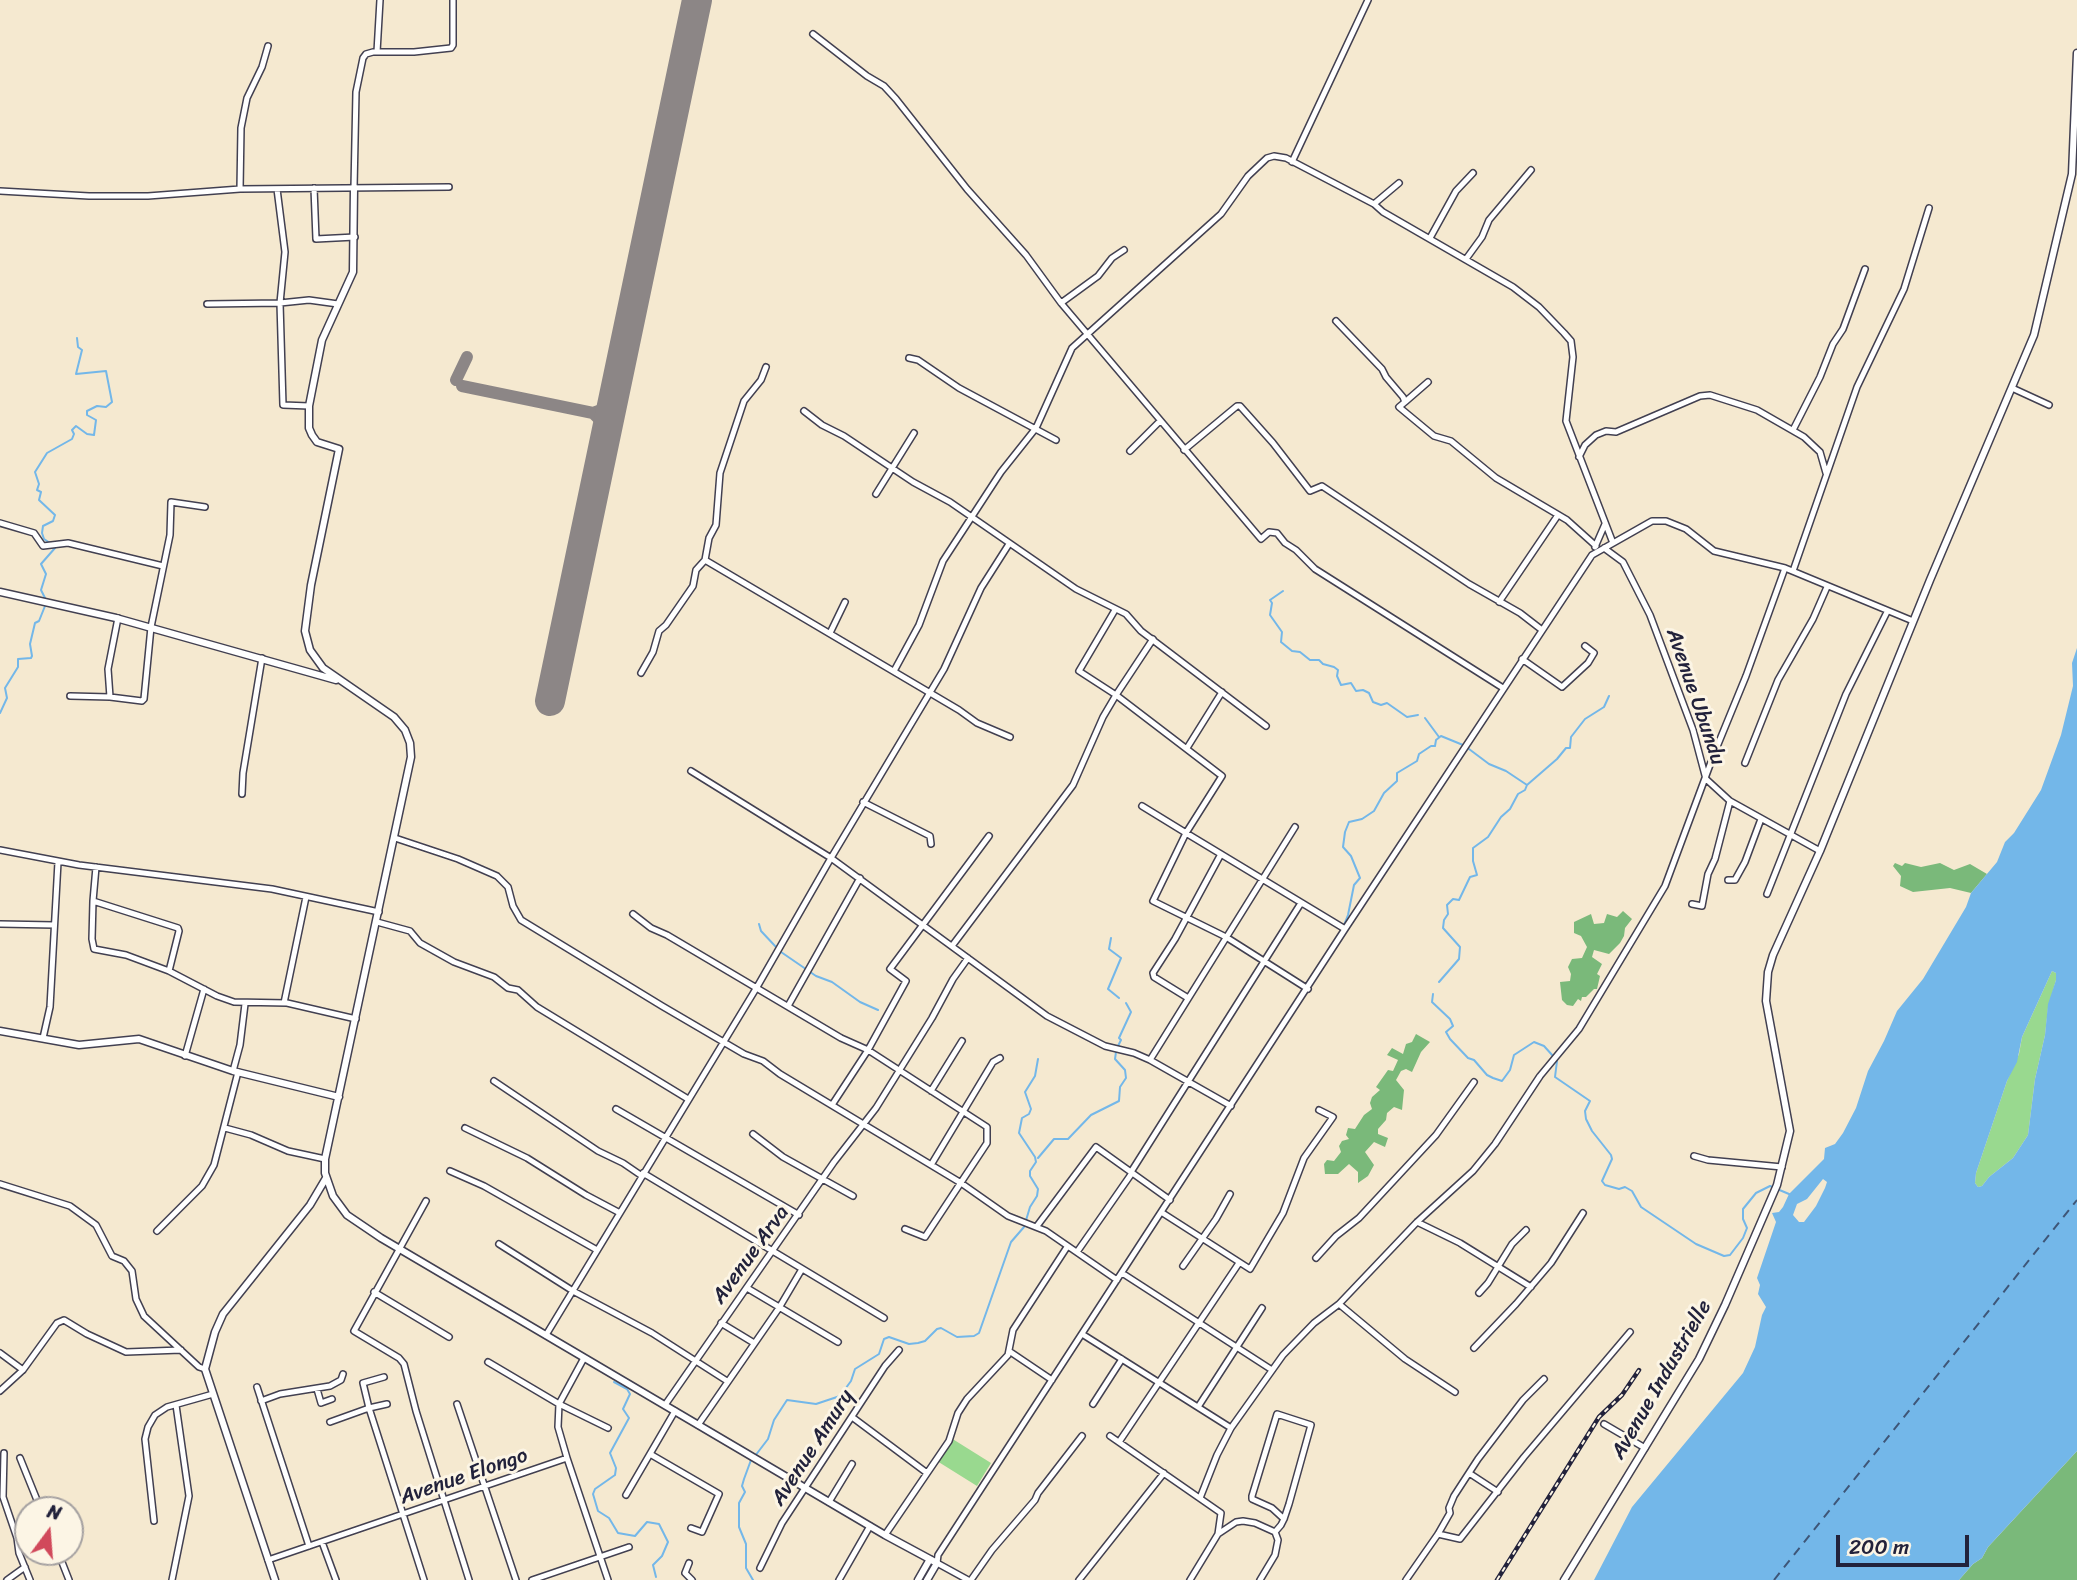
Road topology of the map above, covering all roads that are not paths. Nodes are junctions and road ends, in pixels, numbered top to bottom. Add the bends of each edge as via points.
1 (380, 0) edge
2 (453, 0) edge
3 (1368, 0) edge
4 (813, 34) dead end
5 (268, 46) dead end
6 (377, 52) junction
7 (2077, 53) edge
8 (1292, 162) junction
9 (1531, 170) dead end
10 (1473, 173) dead end
11 (1399, 183) dead end
12 (449, 187) dead end
13 (314, 188) junction
14 (354, 188) junction
15 (240, 189) junction
16 (277, 189) junction
17 (0, 191) edge
18 (1374, 204) junction
19 (1929, 208) dead end
20 (355, 237) junction
21 (1430, 238) junction
22 (1124, 250) dead end
23 (1466, 259) junction
24 (1865, 268) dead end
25 (280, 303) junction
26 (1061, 303) junction
27 (207, 304) dead end
28 (338, 304) junction
29 (1336, 321) dead end
30 (1088, 334) junction
31 (909, 358) dead end
32 (766, 367) dead end
33 (1428, 382) dead end
34 (2012, 388) junction
35 (1405, 402) junction
36 (2049, 405) dead end
37 (310, 406) junction
38 (804, 411) dead end
39 (1160, 421) junction
40 (1035, 428) junction
41 (1794, 430) junction
42 (914, 433) dead end
43 (1056, 440) dead end
44 (1184, 450) junction
45 (1129, 451) dead end
46 (1579, 457) junction
47 (892, 468) junction
48 (1826, 476) junction
49 (876, 494) dead end
50 (205, 508) dead end
51 (1558, 514) junction
52 (971, 518) junction
53 (0, 523) edge
54 (1605, 524) junction
55 (1613, 543) junction
56 (1009, 544) junction
57 (1596, 546) junction
58 (1604, 548) junction
59 (1592, 555) junction
60 (705, 560) junction
61 (163, 566) junction
62 (1785, 568) junction
63 (1793, 571) junction
64 (1827, 587) junction
65 (0, 592) edge
66 (845, 602) dead end
67 (1499, 602) junction
68 (1115, 610) junction
69 (1888, 612) junction
70 (118, 618) junction
71 (1913, 621) junction
72 (151, 627) junction
73 (1542, 630) junction
74 (830, 634) junction
75 (1153, 639) junction
76 (1585, 646) dead end
77 (262, 659) junction
78 (316, 659) junction
79 (1522, 659) junction
80 (306, 671) junction
81 (894, 671) junction
82 (641, 673) dead end
83 (341, 681) junction
84 (1503, 688) junction
85 (929, 692) junction
86 (1222, 692) junction
87 (1116, 695) junction
88 (71, 696) dead end
89 (110, 697) junction
90 (1266, 726) dead end
91 (1010, 737) dead end
92 (1187, 748) junction
93 (1745, 763) dead end
94 (691, 771) dead end
95 (1706, 779) junction
96 (242, 794) dead end
97 (1730, 801) junction
98 (863, 802) junction
99 (1142, 806) dead end
100 (1761, 819) junction
101 (1295, 827) dead end
102 (1186, 833) junction
103 (1789, 834) junction
104 (989, 836) dead end
105 (395, 838) junction
106 (931, 844) dead end
107 (0, 850) edge
108 (1820, 851) junction
109 (1221, 855) junction
110 (831, 858) junction
111 (58, 862) junction
112 (96, 867) junction
113 (860, 878) junction
114 (1262, 879) junction
115 (1728, 880) dead end
116 (1767, 894) dead end
117 (306, 897) junction
118 (93, 901) junction
119 (1301, 903) junction
120 (1692, 904) dead end
121 (379, 912) junction
122 (632, 914) dead end
123 (1187, 918) junction
124 (377, 922) junction
125 (0, 924) edge
126 (923, 924) junction
127 (54, 925) junction
128 (1345, 929) junction
129 (1226, 937) junction
130 (952, 946) junction
131 (968, 958) junction
132 (1264, 961) junction
133 (169, 971) junction
134 (757, 987) junction
135 (204, 989) junction
136 (1308, 989) junction
137 (1188, 998) junction
138 (284, 1003) dead end
139 (245, 1004) junction
140 (788, 1006) junction
141 (356, 1019) junction
142 (0, 1031) edge
143 (43, 1038) junction
144 (722, 1041) junction
145 (962, 1041) dead end
146 (868, 1049) junction
147 (185, 1056) junction
148 (1000, 1058) dead end
149 (1150, 1060) junction
150 (235, 1071) junction
151 (900, 1071) junction
152 (494, 1081) dead end
153 (1188, 1082) junction
154 (1474, 1082) dead end
155 (931, 1091) junction
156 (339, 1097) junction
157 (688, 1099) junction
158 (832, 1105) junction
159 (1231, 1106) junction
160 (615, 1110) dead end
161 (1320, 1110) dead end
162 (963, 1111) junction
163 (864, 1125) junction
164 (225, 1128) junction
165 (465, 1128) dead end
166 (753, 1134) dead end
167 (665, 1137) junction
168 (1694, 1156) dead end
169 (326, 1159) junction
170 (931, 1165) junction
171 (1782, 1167) junction
172 (450, 1171) dead end
173 (1131, 1173) junction
174 (642, 1175) junction
175 (326, 1178) junction
176 (822, 1179) junction
177 (961, 1183) junction
178 (0, 1184) edge
179 (1230, 1194) dead end
180 (853, 1196) dead end
181 (1170, 1200) junction
182 (426, 1202) dead end
183 (1161, 1212) junction
184 (620, 1213) junction
185 (1583, 1213) dead end
186 (799, 1215) junction
187 (1417, 1223) junction
188 (1033, 1225) junction
189 (905, 1229) dead end
190 (1526, 1230) dead end
191 (157, 1231) dead end
192 (1201, 1238) junction
193 (499, 1244) dead end
194 (1068, 1247) junction
195 (399, 1249) junction
196 (597, 1250) junction
197 (773, 1252) junction
198 (1077, 1252) junction
199 (1316, 1258) dead end
200 (1239, 1263) junction
201 (1183, 1266) dead end
202 (1497, 1267) junction
203 (802, 1269) junction
204 (1122, 1273) junction
205 (1117, 1280) junction
206 (1531, 1287) junction
207 (747, 1288) junction
208 (573, 1291) junction
209 (373, 1292) junction
210 (1479, 1293) dead end
211 (1339, 1304) junction
212 (779, 1308) junction
213 (1262, 1308) dead end
214 (884, 1318) dead end
215 (721, 1323) junction
216 (1199, 1323) junction
217 (1630, 1332) dead end
218 (1082, 1334) junction
219 (546, 1335) junction
220 (449, 1337) dead end
221 (838, 1342) dead end
222 (754, 1343) junction
223 (1237, 1347) junction
224 (1474, 1348) dead end
225 (181, 1350) junction
226 (900, 1350) dead end
227 (1009, 1352) junction
228 (0, 1353) edge
229 (584, 1358) junction
230 (1122, 1359) junction
231 (695, 1360) junction
232 (488, 1362) dead end
233 (205, 1369) junction
234 (23, 1370) junction
235 (1272, 1370) junction
236 (343, 1374) dead end
237 (384, 1377) dead end
238 (1544, 1379) dead end
239 (1052, 1380) junction
240 (727, 1381) junction
241 (1159, 1383) junction
242 (257, 1387) dead end
243 (317, 1389) junction
244 (0, 1391) edge
245 (1455, 1392) dead end
246 (213, 1394) junction
247 (332, 1399) dead end
248 (261, 1401) junction
249 (457, 1404) dead end
250 (558, 1404) junction
251 (1093, 1404) dead end
252 (176, 1405) junction
253 (387, 1405) dead end
254 (665, 1405) junction
255 (1198, 1407) junction
256 (369, 1408) junction
257 (675, 1411) junction
258 (852, 1417) junction
259 (330, 1422) dead end
260 (1604, 1424) dead end
261 (698, 1425) junction
262 (1231, 1428) junction
263 (608, 1429) dead end
264 (1082, 1436) dead end
265 (1110, 1436) dead end
266 (1119, 1442) junction
267 (1645, 1448) junction
268 (4, 1453) dead end
269 (650, 1454) junction
270 (20, 1458) dead end
271 (567, 1458) junction
272 (852, 1464) dead end
273 (927, 1473) junction
274 (1164, 1473) junction
275 (1469, 1474) junction
276 (484, 1486) junction
277 (805, 1488) junction
278 (1498, 1492) junction
279 (626, 1495) dead end
280 (35, 1496) edge
281 (1200, 1498) junction
282 (444, 1500) junction
283 (829, 1502) junction
284 (404, 1514) junction
285 (1222, 1516) junction
286 (1284, 1519) junction
287 (154, 1521) dead end
288 (1236, 1522) junction
289 (870, 1526) junction
290 (691, 1528) dead end
291 (1275, 1532) junction
292 (1218, 1534) junction
293 (1437, 1534) junction
294 (885, 1535) junction
295 (322, 1542) junction
296 (309, 1546) junction
297 (629, 1547) dead end
298 (600, 1557) junction
299 (935, 1559) junction
300 (268, 1560) junction
301 (690, 1563) dead end
302 (25, 1567) junction
303 (760, 1568) dead end
304 (7, 1580) edge
305 (30, 1580) edge
306 (172, 1580) edge
307 (275, 1580) edge
308 (336, 1580) edge
309 (424, 1580) edge
310 (469, 1580) edge
311 (516, 1580) edge
312 (532, 1580) edge
313 (608, 1580) edge
314 (692, 1580) edge
315 (839, 1580) edge
316 (918, 1580) edge
317 (927, 1580) edge
318 (970, 1580) edge
319 (1079, 1580) edge
320 (1190, 1580) edge
321 (1261, 1580) edge
322 (1406, 1580) edge
323 (1564, 1580) edge

1 - 6 street
2 - 6 street via 452,48
3 - 8 street
4 - 26 street via 884,86
5 - 15 street via 247,98 241,128
6 - 14 street via 363,58 356,92
7 - 34 street, Avenue Industrielle via 2072,174 2034,335
8 - 18 street
8 - 30 street via 1274,156 1259,164 1221,214
9 - 23 street via 1489,220
10 - 21 street via 1456,191
11 - 18 street
12 - 14 street
13 - 14 street
13 - 16 street
13 - 20 street via 316,239
14 - 20 street
15 - 16 street
15 - 17 street via 148,196
16 - 25 street via 285,252
18 - 21 street
19 - 48 street via 1904,289 1857,387
20 - 28 street via 352,278
21 - 23 street
22 - 26 street
23 - 46 street via 1522,293 1570,340 1573,357 1565,416
24 - 41 street via 1843,329
25 - 27 street
25 - 28 street
25 - 37 street via 283,405
26 - 30 street
28 - 37 street via 321,344
29 - 35 street via 1382,369
30 - 39 street
30 - 40 street via 1071,349
31 - 40 street
32 - 60 street via 744,401 720,472 716,525
33 - 35 street
34 - 36 street
34 - 71 street, Avenue Industrielle
35 - 51 street via 1399,407 1434,436 1451,441 1496,478
37 - 78 street via 312,435 317,442 339,449 306,618 307,641
38 - 47 street
39 - 44 street
39 - 45 street
40 - 43 street
40 - 52 street
41 - 46 street via 1757,410 1700,396 1616,432 1596,435
41 - 48 street via 1821,452
42 - 47 street
44 - 67 street via 1240,406 1310,491 1322,486
44 - 84 street via 1261,539 1269,531 1277,533 1315,569
46 - 54 street
47 - 49 street
47 - 52 street
48 - 63 street
50 - 61 street via 171,502
51 - 57 street
51 - 67 street
52 - 56 street
52 - 81 street via 941,565 919,625
53 - 61 street via 31,531 43,546 68,543
54 - 55 street
54 - 57 street
55 - 58 street
55 - 62 street via 1652,522 1666,521 1686,528 1714,551
56 - 68 street
56 - 85 street via 981,588
57 - 59 street
58 - 59 street
58 - 95 street, Avenue Ubundu via 1623,562 1650,615 1693,730
59 - 73 street
60 - 74 street
60 - 82 street via 659,631
61 - 72 street
62 - 63 street
62 - 95 street
63 - 64 street
64 - 69 street
64 - 93 street via 1778,680
65 - 70 street
66 - 74 street
67 - 73 street
68 - 75 street
68 - 87 street via 1079,671
69 - 71 street
69 - 103 street via 1846,694
70 - 72 street
70 - 89 street via 108,669
71 - 108 street, Avenue Industrielle
72 - 77 street
72 - 89 street via 144,699
73 - 79 street
74 - 81 street
75 - 86 street
75 - 87 street
76 - 79 street via 1594,653 1562,687
77 - 80 street
77 - 96 street
78 - 80 street via 315,667
78 - 83 street
79 - 84 street
80 - 83 street
81 - 85 street
83 - 105 street via 394,717 410,743 411,768
84 - 128 street
85 - 91 street via 977,723
85 - 98 street
86 - 90 street
86 - 92 street
87 - 92 street
87 - 130 street via 1073,785
88 - 89 street
92 - 102 street via 1222,776
94 - 110 street
95 - 97 street, Avenue Ubundu
95 - 187 street via 1665,886 1579,1029 1473,1171
97 - 100 street, Avenue Ubundu
97 - 120 street via 1702,906
98 - 106 street via 930,836
98 - 110 street
99 - 102 street
100 - 103 street, Avenue Ubundu
100 - 115 street via 1735,880
101 - 114 street
102 - 109 street
102 - 123 street via 1153,901
103 - 108 street, Avenue Ubundu
103 - 116 street
104 - 126 street
105 - 121 street
105 - 144 street via 498,876 508,887 522,920
107 - 111 street
108 - 171 street, Avenue Industrielle via 1773,955 1766,988 1790,1131
109 - 114 street
109 - 123 street
110 - 113 street
110 - 134 street
111 - 112 street
111 - 127 street
112 - 117 street
112 - 118 street
113 - 126 street
113 - 140 street
114 - 119 street
114 - 129 street
117 - 121 street
117 - 138 street
118 - 133 street via 94,949
118 - 133 street via 176,925 179,931
119 - 128 street
119 - 132 street
121 - 124 street
122 - 134 street
123 - 129 street
123 - 137 street via 1153,973
124 - 141 street
124 - 157 street via 410,931 420,943 454,962 518,990 537,1007
125 - 127 street
126 - 130 street
126 - 146 street via 891,969 906,981
127 - 143 street via 50,1007
128 - 136 street
129 - 132 street
129 - 137 street
130 - 131 street
131 - 149 street via 1047,1016 1105,1046
131 - 151 street, Avenue Arva
132 - 136 street
132 - 153 street
133 - 135 street
134 - 140 street
134 - 144 street
135 - 139 street
135 - 147 street
136 - 159 street
137 - 149 street
139 - 141 street via 287,1003
139 - 150 street
140 - 146 street
141 - 156 street
142 - 143 street
143 - 147 street via 79,1045 139,1039
144 - 157 street
144 - 158 street
145 - 155 street
146 - 151 street
146 - 158 street
147 - 150 street
148 - 162 street
149 - 153 street
150 - 156 street
150 - 164 street
151 - 155 street
151 - 163 street, Avenue Arva
152 - 174 street
153 - 159 street
153 - 173 street
154 - 199 street via 1445,1125
155 - 162 street
156 - 169 street
157 - 167 street
158 - 163 street
159 - 181 street
160 - 167 street
161 - 200 street via 1333,1117 1304,1158 1283,1213 1250,1269
162 - 170 street
162 - 177 street via 988,1128 987,1143
163 - 170 street
163 - 176 street, Avenue Arva
164 - 169 street via 288,1151
164 - 191 street via 202,1186
165 - 184 street via 527,1158
166 - 176 street
167 - 174 street
167 - 186 street
168 - 171 street
169 - 175 street
170 - 177 street
171 - 267 street, Avenue Industrielle via 1699,1359
172 - 196 street
173 - 181 street
173 - 188 street via 1094,1148
173 - 198 street
174 - 184 street
174 - 197 street
175 - 195 street via 347,1215
175 - 233 street via 310,1205 223,1314
176 - 180 street
176 - 186 street, Avenue Arva
177 - 188 street via 994,1207
177 - 189 street via 925,1237
178 - 225 street via 70,1206 97,1226 112,1256 124,1261 132,1272 143,1314
179 - 192 street
181 - 183 street
182 - 195 street
183 - 192 street
183 - 204 street
184 - 196 street
185 - 206 street
186 - 197 street, Avenue Arva
187 - 202 street
187 - 211 street
188 - 194 street
190 - 202 street
192 - 200 street
192 - 201 street
193 - 208 street
194 - 198 street
194 - 227 street via 1013,1330
195 - 209 street
195 - 219 street
196 - 208 street
197 - 203 street
197 - 207 street, Avenue Arva
198 - 205 street
200 - 216 street
202 - 206 street
202 - 210 street
203 - 212 street
203 - 214 street
204 - 205 street
204 - 216 street
205 - 218 street
206 - 224 street
207 - 212 street
207 - 215 street, Avenue Arva
208 - 219 street
208 - 231 street
209 - 220 street
209 - 282 street via 354,1331 404,1364
211 - 235 street via 1306,1331
211 - 245 street via 1405,1359
212 - 221 street
212 - 222 street
213 - 223 street
215 - 222 street
215 - 231 street, Avenue Arva
216 - 223 street
216 - 241 street
217 - 278 street
218 - 230 street
218 - 239 street
219 - 229 street
222 - 240 street
223 - 235 street
223 - 255 street
225 - 233 street
225 - 234 street via 126,1352 64,1320
226 - 258 street, Avenue Amury
227 - 239 street
227 - 273 street via 958,1413 949,1441
228 - 234 street
229 - 250 street
229 - 254 street
230 - 241 street
230 - 251 street
231 - 240 street
231 - 254 street, Avenue Arva
232 - 250 street
233 - 246 street
234 - 244 street
235 - 262 street
236 - 243 street via 341,1380
237 - 256 street via 362,1384
238 - 275 street
239 - 299 street
240 - 261 street
241 - 255 street
241 - 266 street
242 - 248 street
243 - 247 street via 321,1404
243 - 248 street
246 - 252 street
246 - 300 street
248 - 296 street
249 - 276 street
250 - 263 street
250 - 271 street via 558,1426
252 - 287 street via 155,1415 145,1439
252 - 306 street via 189,1496
253 - 256 street
254 - 257 street
255 - 262 street
256 - 259 street
256 - 284 street
257 - 261 street
257 - 269 street
258 - 273 street
258 - 277 street, Avenue Amury
260 - 267 street
261 - 277 street
262 - 281 street
264 - 318 street
265 - 266 street
266 - 274 street
267 - 323 street, Avenue Industrielle
268 - 302 street via 4,1497
269 - 279 street
269 - 290 street via 719,1494 702,1532
270 - 280 street
271 - 276 street, Avenue Elongo
271 - 298 street
272 - 283 street
273 - 294 street
274 - 281 street
274 - 319 street
275 - 278 street
275 - 293 street
276 - 282 street, Avenue Elongo
276 - 311 street
277 - 283 street
277 - 303 street, Avenue Amury
278 - 293 street via 1460,1539
281 - 285 street
282 - 284 street, Avenue Elongo
282 - 310 street
283 - 289 street
284 - 295 street, Avenue Elongo
284 - 309 street
285 - 288 street
285 - 292 street
286 - 286 street via 1252,1497 1277,1414 1311,1424
286 - 291 street
288 - 291 street via 1255,1523
288 - 292 street
289 - 294 street
289 - 315 street
291 - 321 street via 1275,1555
292 - 320 street
293 - 322 street
294 - 299 street
295 - 296 street, Avenue Elongo
295 - 308 street
296 - 300 street, Avenue Elongo
297 - 298 street
298 - 312 street
298 - 313 street
299 - 316 street
299 - 317 street
299 - 318 street
300 - 307 street
301 - 314 street via 685,1573
302 - 304 street
302 - 305 street

